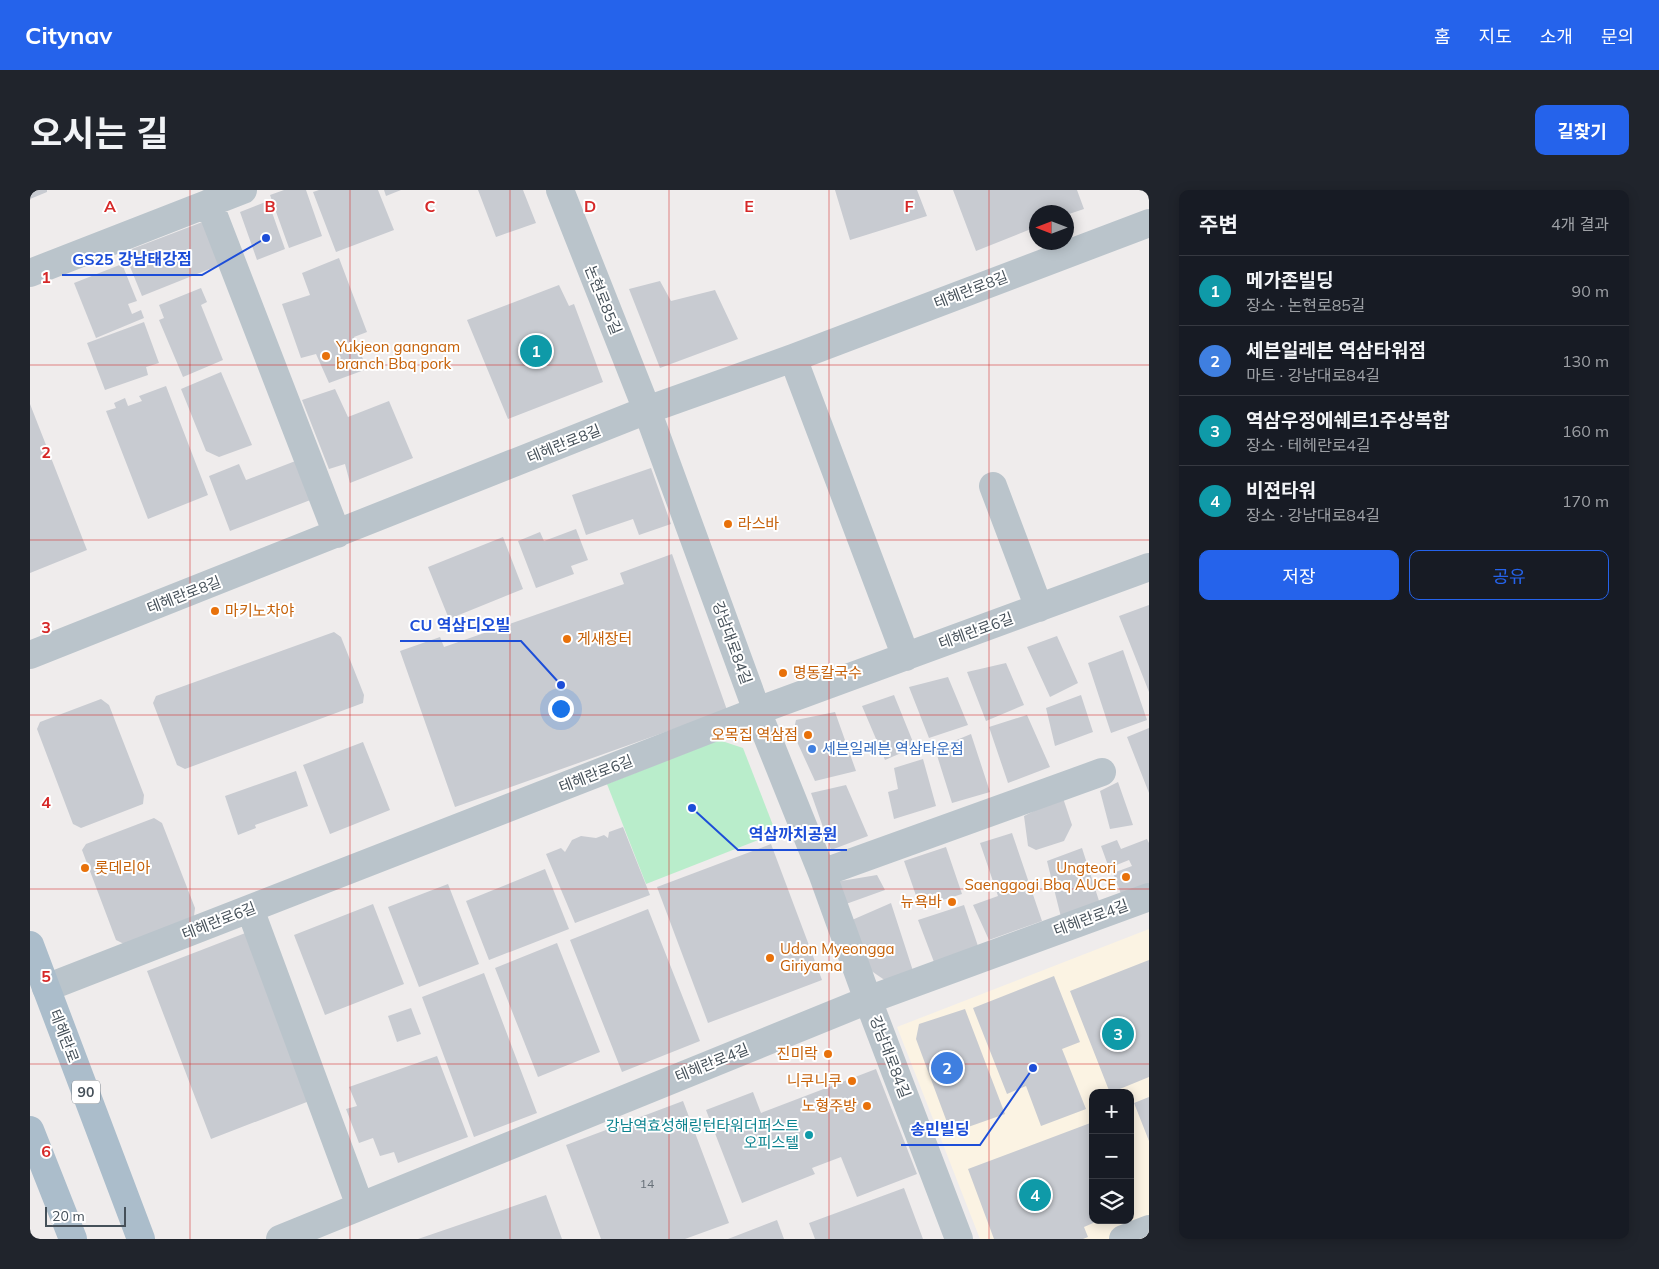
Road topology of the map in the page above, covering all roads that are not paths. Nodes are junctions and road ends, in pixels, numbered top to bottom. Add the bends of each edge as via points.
1 (243, 190) edge
2 (560, 190) edge
3 (209, 203) junction
4 (1149, 222) edge
5 (30, 273) edge
6 (793, 358) junction
7 (647, 410) junction
8 (993, 486) dead end
9 (337, 534) junction
10 (1149, 566) edge
11 (1039, 608) junction
12 (30, 655) edge
13 (906, 657) junction
14 (757, 711) junction
15 (1102, 772) dead end
16 (822, 874) junction
17 (1149, 897) edge
18 (250, 909) junction
19 (30, 945) edge
20 (46, 988) junction
21 (868, 1000) junction
22 (31, 1135) edge
23 (360, 1206) junction
24 (1149, 1229) edge
25 (73, 1239) edge
26 (141, 1239) edge
27 (280, 1239) edge
28 (960, 1239) edge
29 (1123, 1239) edge

1 - 3 street
2 - 7 street, 논현로85길
3 - 5 street
3 - 9 street
4 - 6 street, 테헤란로8길
6 - 7 street, 테헤란로8길
6 - 13 street
7 - 9 street, 테헤란로8길
7 - 14 street, 강남대로84길
8 - 11 street
9 - 12 street, 테헤란로8길
10 - 11 street, 테헤란로6길
11 - 13 street, 테헤란로6길
13 - 14 street, 테헤란로6길
14 - 16 street, 강남대로84길
14 - 18 street, 테헤란로6길
15 - 16 street
16 - 21 street, 강남대로84길
17 - 21 street, 테헤란로4길
18 - 20 street, 테헤란로6길
18 - 23 street
19 - 20 main road, 테헤란로 / 90
20 - 26 main road, 테헤란로 / 90
21 - 23 street, 테헤란로4길
21 - 28 street, 강남대로84길
22 - 25 main road
23 - 27 street, 테헤란로4길
24 - 29 street

